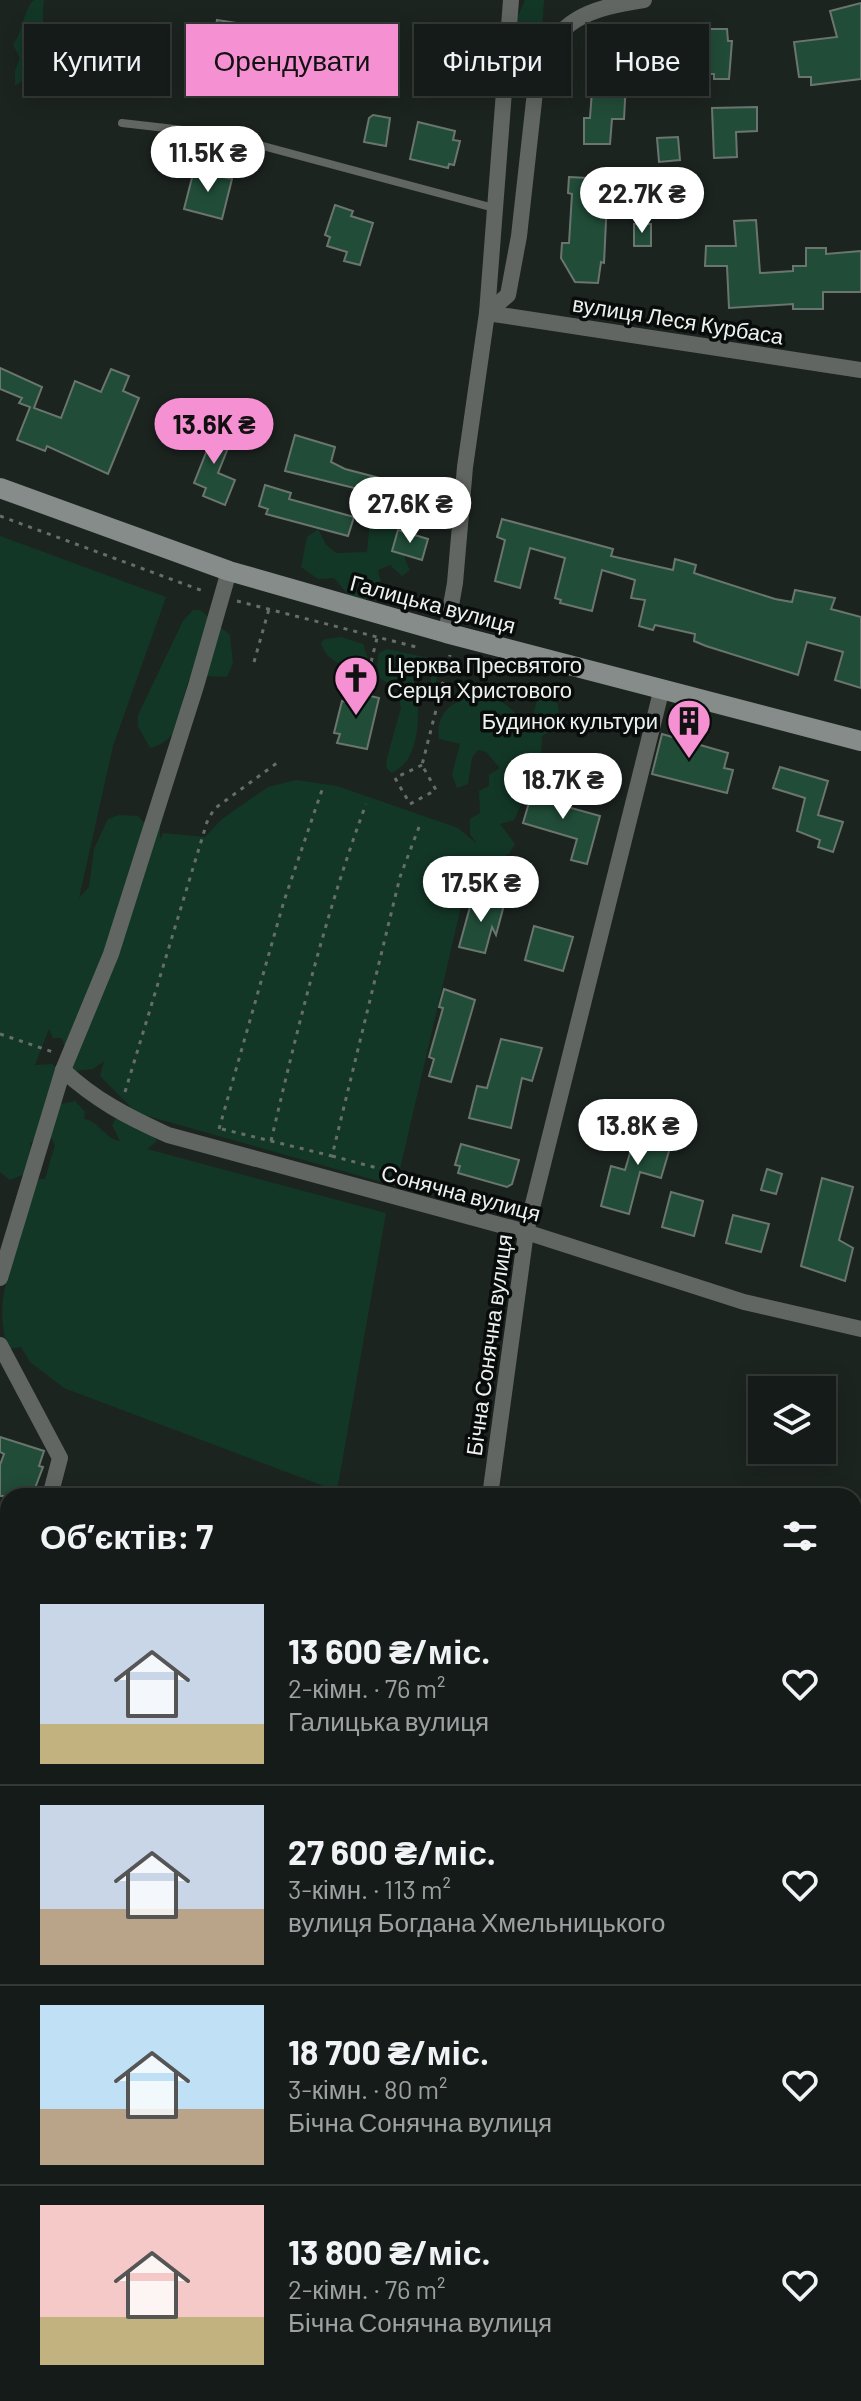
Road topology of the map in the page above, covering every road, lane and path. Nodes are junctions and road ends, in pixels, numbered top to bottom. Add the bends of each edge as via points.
1 (511, 0) edge
2 (644, 0) edge
3 (122, 123) dead end
4 (494, 208) junction
5 (487, 313) junction
6 (861, 370) edge
7 (0, 488) edge
8 (229, 571) junction
9 (269, 609) dead end
10 (446, 633) junction
11 (377, 638) dead end
12 (450, 655) dead end
13 (254, 662) dead end
14 (662, 688) junction
15 (364, 691) dead end
16 (861, 741) edge
17 (281, 760) dead end
18 (422, 765) junction
19 (323, 787) dead end
20 (366, 804) dead end
21 (419, 827) dead end
22 (0, 1034) edge
23 (66, 1064) junction
24 (124, 1095) dead end
25 (205, 1125) dead end
26 (219, 1129) junction
27 (271, 1141) junction
28 (332, 1156) junction
29 (381, 1169) dead end
30 (526, 1232) junction
31 (0, 1278) edge
32 (861, 1329) edge
33 (0, 1345) edge
34 (52, 1488) edge
35 (491, 1488) edge

1 - 4 street
2 - 5 street via 590,13 564,26 545,49 537,74 508,295
3 - 4 lane via 218,134
4 - 5 street
5 - 6 street, вулиця Леся Курбаса
5 - 10 street
7 - 8 street, Галицька вулиця
8 - 10 street, Галицька вулиця
8 - 23 street via 111,954
9 - 13 path
10 - 14 street, Галицька вулиця
11 - 15 path
12 - 18 path
14 - 16 street, Галицька вулиця
14 - 30 street, Бічна Сонячна вулиця
17 - 24 path via 214,809 207,822
18 - 18 path via 395,778 410,804 436,790
19 - 26 path via 284,901
20 - 27 path via 308,983
21 - 28 path via 400,877
22 - 23 path
23 - 30 street, Сонячна вулиця via 87,1092 168,1135
23 - 31 street
25 - 26 path
26 - 27 path
27 - 28 path
28 - 29 path
30 - 32 street, Сонячна вулиця via 744,1302
30 - 35 street, Бічна Сонячна вулиця
33 - 34 street via 60,1458

